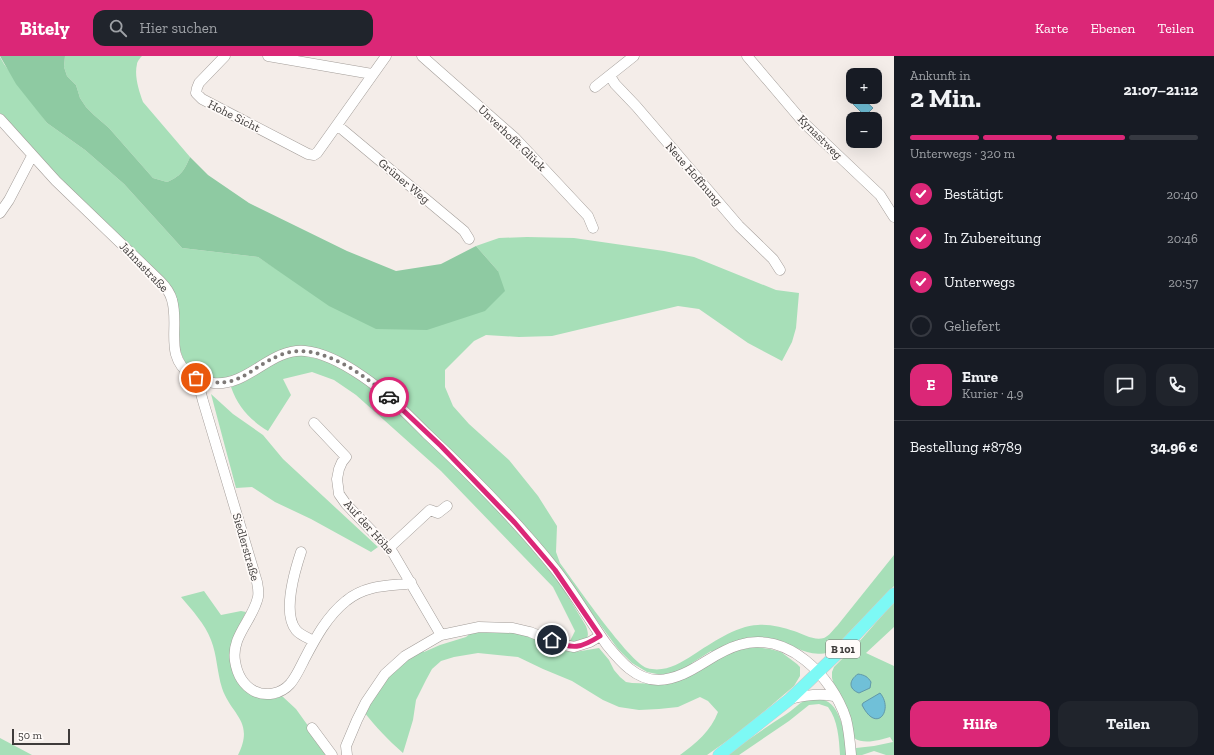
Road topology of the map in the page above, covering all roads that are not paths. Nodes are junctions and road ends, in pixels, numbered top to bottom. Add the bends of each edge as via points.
1 (225, 56) edge
2 (268, 56) edge
3 (386, 56) edge
4 (422, 56) edge
5 (634, 56) edge
6 (747, 56) edge
7 (372, 74) junction
8 (610, 76) junction
9 (595, 87) dead end
10 (0, 119) edge
11 (337, 125) junction
12 (32, 156) junction
13 (0, 213) edge
14 (894, 217) edge
15 (593, 228) dead end
16 (469, 239) dead end
17 (780, 270) dead end
18 (200, 380) junction
19 (314, 423) dead end
20 (447, 506) dead end
21 (389, 548) junction
22 (301, 552) dead end
23 (411, 582) junction
24 (894, 594) edge
25 (441, 635) junction
26 (600, 636) junction
27 (314, 641) junction
28 (818, 672) junction
29 (834, 696) junction
30 (790, 699) junction
31 (312, 728) dead end
32 (332, 755) edge
33 (347, 755) edge
34 (719, 755) edge
35 (851, 755) edge

1 - 11 street, Hohe Sicht via 196,88 196,93 202,99 314,156
2 - 7 street
3 - 7 street
4 - 15 street, Unverhofft Glück via 529,152 588,216
5 - 8 street
6 - 14 street, Kynastweg via 804,123 880,195
7 - 11 street
8 - 9 street
8 - 17 street, Neue Hoffnung via 738,226 773,259
10 - 12 street, Jahnastraße
11 - 16 street, Grüner Weg via 464,231
12 - 13 street
12 - 18 street, Jahnastraße via 165,286 174,307 176,352 185,369
18 - 26 street, Jahnastraße via 220,383 234,381 283,354 305,351 333,360 363,376 441,446 515,523 555,570
18 - 27 street, Siedlerstraße via 203,401 259,593 256,605 240,633 235,648 235,664 240,677 255,691 271,694 280,691 295,677
19 - 21 street, Auf der Höhe via 346,457 337,479 339,494
20 - 21 street via 438,513 430,510
21 - 23 street, Auf der Höhe
22 - 27 street via 293,579 291,618 296,630
23 - 25 street, Auf der Höhe
23 - 27 street, Siedlerstraße via 375,587 354,595 340,605
24 - 28 main road, B 101
25 - 26 street via 479,627 513,628 574,647
25 - 33 street via 405,656 380,680 357,720 346,746
26 - 28 street, Jahnastraße via 630,669 653,679 671,678 689,672 737,645 762,642 771,643 798,655
28 - 29 street, Jahnastraße
28 - 30 main road, B 101
29 - 30 street via 804,695
29 - 35 street, Jahnastraße via 846,719
30 - 34 main road, B 101
31 - 32 street

